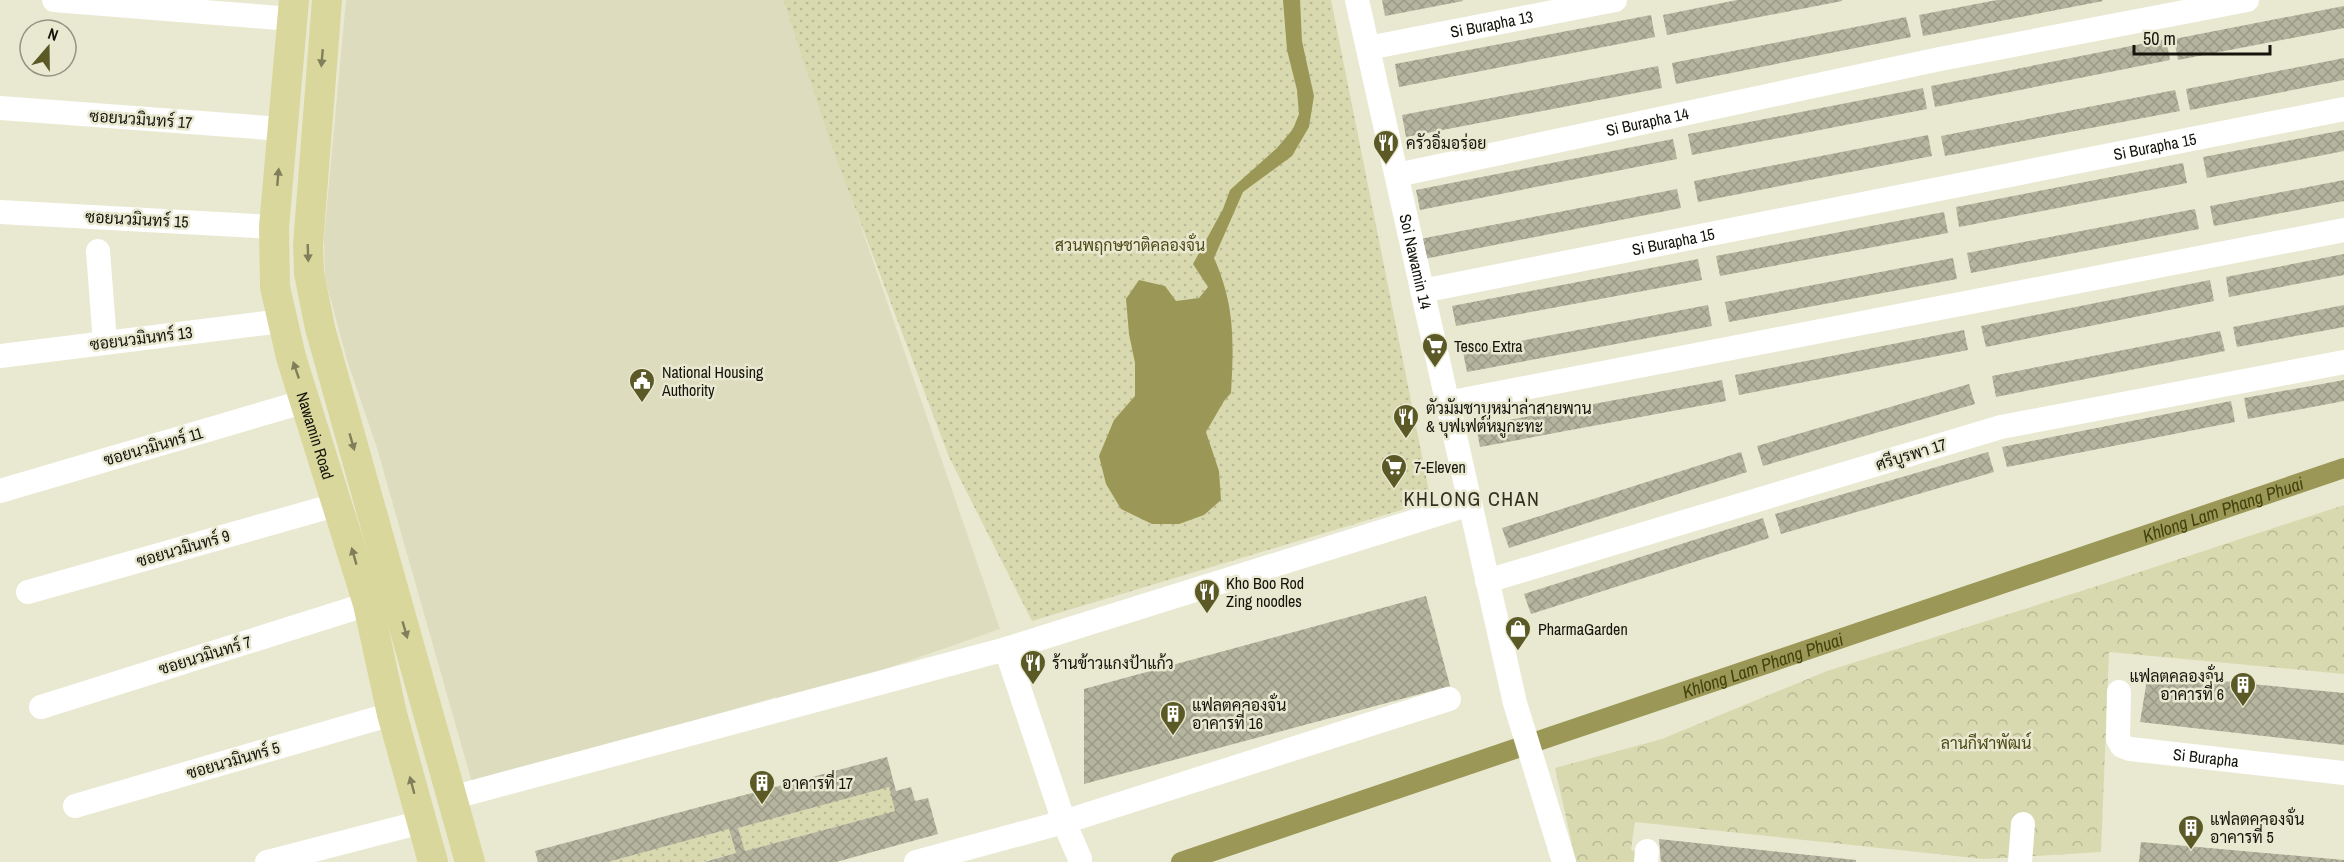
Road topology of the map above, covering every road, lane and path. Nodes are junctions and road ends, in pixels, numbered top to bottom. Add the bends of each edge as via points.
1 (54, 0) edge
2 (327, 0) edge
3 (1357, 0) edge
4 (1615, 0) edge
5 (2247, 0) edge
6 (293, 9) edge
7 (1368, 48) junction
8 (0, 108) edge
9 (2344, 109) edge
10 (282, 129) junction
11 (1397, 175) junction
12 (0, 212) edge
13 (274, 227) junction
14 (2344, 230) edge
15 (98, 251) dead end
16 (1422, 291) junction
17 (282, 321) junction
18 (105, 343) junction
19 (0, 356) edge
20 (2344, 362) edge
21 (306, 401) junction
22 (1447, 403) junction
23 (0, 491) edge
24 (339, 504) junction
25 (1470, 504) junction
26 (1487, 581) junction
27 (28, 592) dead end
28 (368, 604) junction
29 (1006, 649) junction
30 (2119, 692) dead end
31 (1449, 699) dead end
32 (41, 707) dead end
33 (392, 714) junction
34 (2344, 773) edge
35 (452, 798) junction
36 (75, 806) dead end
37 (422, 822) junction
38 (1064, 822) junction
39 (2023, 824) dead end
40 (1080, 859) dead end
41 (267, 862) edge
42 (433, 862) edge
43 (470, 862) edge
44 (916, 862) edge
45 (1564, 862) edge
46 (2020, 862) edge

1 - 6 street
2 -> 35 main road, Nawamin Road via 309,208 309,273 320,328
3 - 7 street, Soi Nawamin 14
4 - 7 street, Si Burapha 13
5 - 11 street, Si Burapha 14 via 1940,59
6 - 10 main road, Nawamin Road
7 - 11 street, Soi Nawamin 14
8 - 10 street, ซอยนวมินทร์ 17
9 - 16 street, Si Burapha 15
13 -> 10 main road, Nawamin Road
11 - 16 street, Soi Nawamin 14
12 - 13 street, ซอยนวมินทร์ 15
13 - 17 main road, Nawamin Road via 275,287
14 - 22 street
15 - 18 street
16 - 22 street, Soi Nawamin 14
17 - 18 street, ซอยนวมินทร์ 13
21 -> 17 main road, Nawamin Road
18 - 19 street, ซอยนวมินทร์ 13
20 - 26 street, ศรีบูรพา 17 via 2001,428
21 - 23 street, ซอยนวมินทร์ 11
21 - 24 main road, Nawamin Road
22 - 25 street, Soi Nawamin 14
24 - 27 street, ซอยนวมินทร์ 9
28 -> 24 main road, Nawamin Road
25 - 26 street, Soi Nawamin 14
25 - 29 street
26 - 45 street, Soi Nawamin 14 via 1515,703
28 - 32 street, ซอยนวมินทร์ 7
28 - 33 main road, Nawamin Road
29 - 35 street
29 - 38 street
30 - 34 street, Si Burapha via 2118,739 2130,749
31 - 38 street
33 - 36 street, ซอยนวมินทร์ 5
37 -> 33 main road, Nawamin Road
35 - 43 main road, Nawamin Road
37 - 41 street
37 - 42 main road, Nawamin Road
38 - 40 street
38 - 44 street
39 - 46 street

